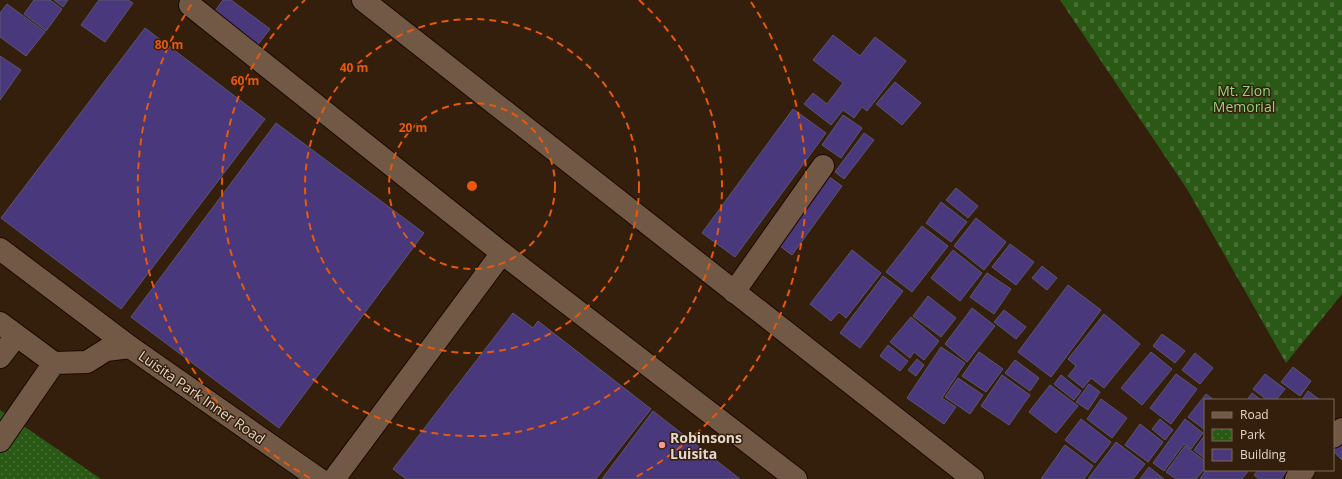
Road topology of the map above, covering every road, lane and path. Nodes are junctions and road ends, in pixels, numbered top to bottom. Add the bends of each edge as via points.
1 (363, 0) edge
2 (190, 5) dead end
3 (823, 166) dead end
4 (0, 249) edge
5 (502, 253) junction
6 (734, 292) junction
7 (8, 330) edge
8 (130, 347) junction
9 (0, 357) edge
10 (54, 362) junction
11 (1342, 429) edge
12 (1334, 436) edge
13 (0, 441) edge
14 (1303, 471) edge
15 (319, 479) edge
16 (334, 479) edge
17 (796, 479) edge
18 (973, 479) edge
19 (1296, 479) edge

1 - 6 street
2 - 5 street
3 - 6 street
4 - 8 street
5 - 16 street
5 - 17 street
6 - 18 street
7 - 9 street
7 - 10 street
8 - 10 street, Luisita Park Inner Road via 106,350 87,362
8 - 15 street, Luisita Park Inner Road
10 - 13 street
11 - 12 street
14 - 19 street

